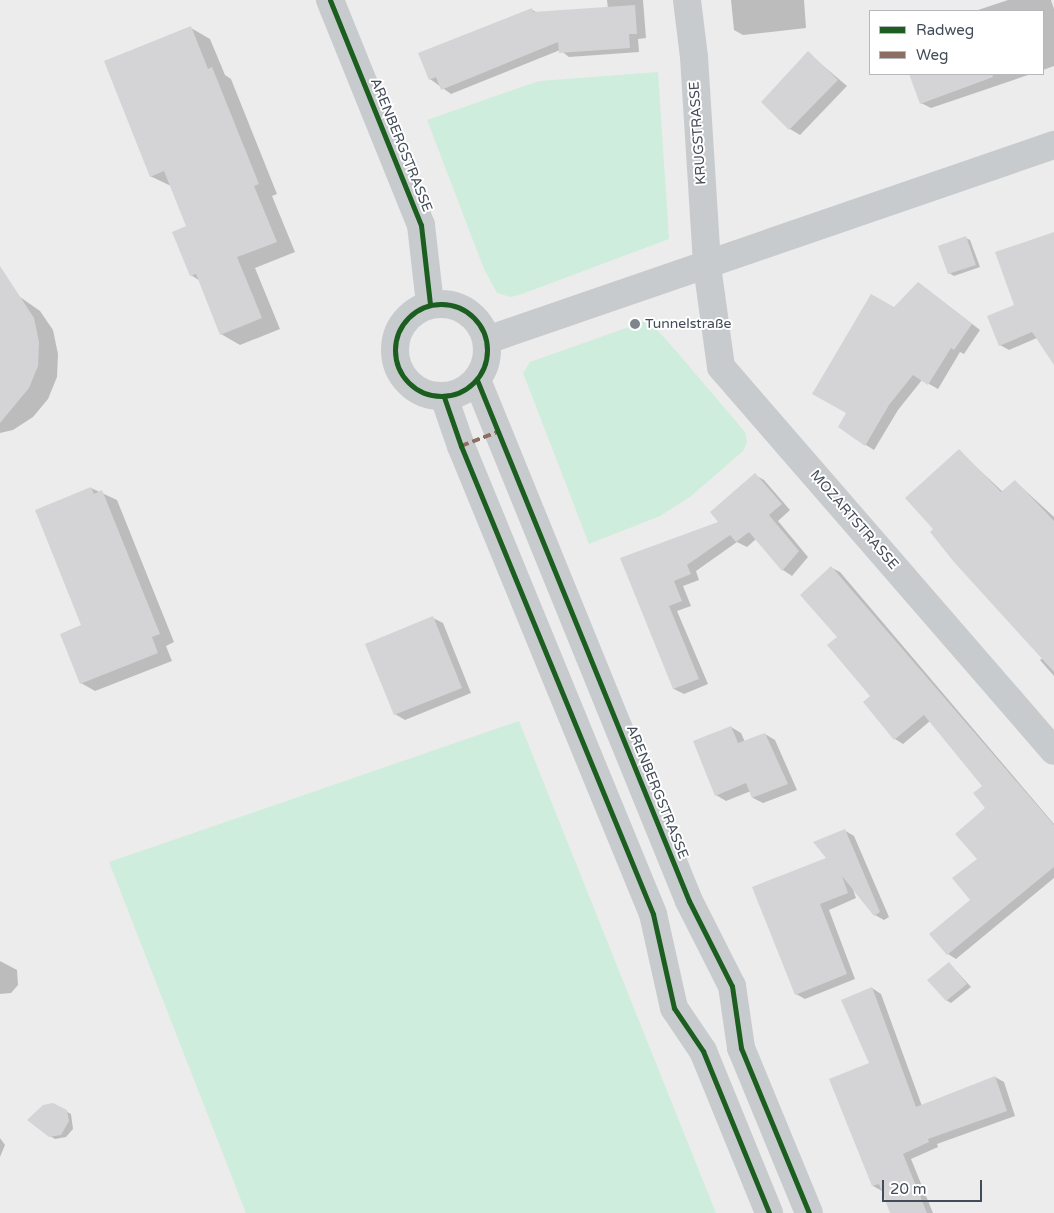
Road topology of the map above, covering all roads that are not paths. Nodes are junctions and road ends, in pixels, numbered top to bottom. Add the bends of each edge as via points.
1 (330, 0) edge
2 (687, 0) edge
3 (1054, 145) edge
4 (707, 266) junction
5 (430, 304) junction
6 (487, 340) junction
7 (477, 380) junction
8 (444, 397) junction
9 (1054, 751) edge
10 (769, 1213) edge
11 (808, 1213) edge

1 - 5 street, ARENBERGSTRASSE via 422,226
2 - 4 street, KRUGSTRASSE via 694,57
3 - 4 street
4 - 6 street
4 - 9 street, MOZARTSTRASSE via 721,368
5 - 6 street via 456,305 476,318
5 - 8 street via 410,314 396,334 394,356 402,377 419,392
6 - 7 street via 487,360
7 - 8 street via 461,393
7 - 11 street, ARENBERGSTRASSE via 689,901 732,986 741,1048
8 - 10 street via 461,446 653,914 674,1008 703,1051

